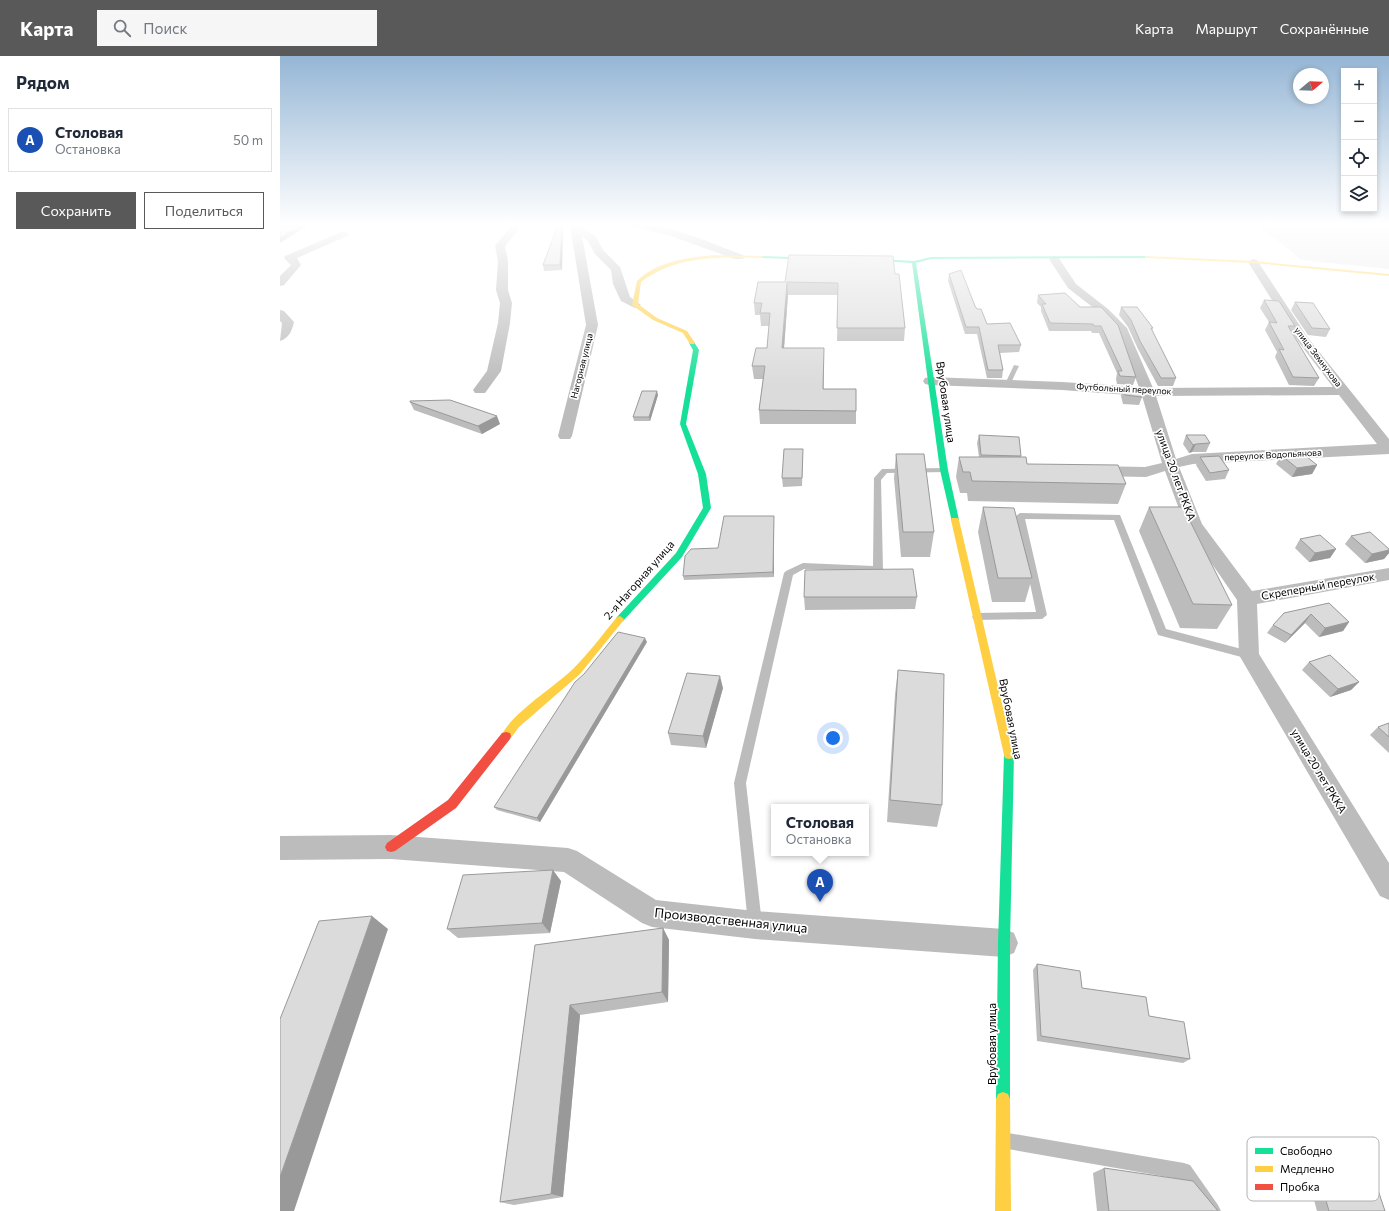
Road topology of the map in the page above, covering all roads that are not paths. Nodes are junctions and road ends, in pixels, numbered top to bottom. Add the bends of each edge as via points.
1 (502, 279) edge
2 (584, 279) edge
3 (618, 279) edge
4 (642, 279) edge
5 (916, 279) edge
6 (1067, 279) edge
7 (1264, 279) edge
8 (636, 305) junction
9 (280, 314) edge
10 (280, 337) edge
11 (1016, 366) dead end
12 (930, 381) junction
13 (1008, 384) junction
14 (480, 390) dead end
15 (1343, 391) junction
16 (1148, 392) junction
17 (565, 436) dead end
18 (1389, 448) edge
19 (1171, 466) junction
20 (944, 470) junction
21 (959, 470) edge
22 (1076, 471) edge
23 (1389, 574) edge
24 (1247, 598) junction
25 (977, 617) junction
26 (1249, 654) junction
27 (391, 847) junction
28 (280, 848) edge
29 (1389, 887) edge
30 (755, 925) junction
31 (1004, 943) junction
32 (1004, 1140) junction
33 (1003, 1211) edge
34 (1212, 1211) edge

1 - 14 street via 502,290 506,303 504,323 494,371
2 - 17 street, Нагорная улица via 592,325
3 - 8 street via 625,299
4 - 8 street via 639,281
5 - 12 street, Врубовая улица
6 - 16 street, улица 20 лет РККА via 1072,286 1104,310 1123,331
7 - 15 street, улица Земнухова via 1303,340
8 - 27 street, 2-я Нагорная улица via 655,319 685,332 696,350 683,424 702,474 707,508 679,555 632,605 577,671 515,724 452,804
9 - 10 street via 288,322
11 - 13 lane
12 - 13 street, Футбольный переулок
12 - 20 street, Врубовая улица
13 - 16 street, Футбольный переулок
15 - 16 street, Футбольный переулок
15 - 18 street, улица Земнухова
16 - 19 street, улица 20 лет РККА
18 - 19 street, переулок Водопьянова via 1192,459
19 - 22 street, переулок Водопьянова via 1146,472
19 - 24 street, улица 20 лет РККА via 1194,524
20 - 21 street
20 - 25 street, Врубовая улица
20 - 30 lane via 885,471 877,480 878,569 803,566 788,572 740,783
23 - 24 street, Скреперный переулок
24 - 26 street, улица 20 лет РККА
25 - 26 lane via 1042,615 1020,516 1117,517 1162,632
25 - 31 street, Врубовая улица via 1009,756
26 - 29 street, улица 20 лет РККА
27 - 28 street, Производственная улица
27 - 30 street, Производственная улица via 568,860 652,913
30 - 31 street, Производственная улица
31 - 32 street, Врубовая улица
32 - 33 street, Врубовая улица
32 - 34 lane via 1184,1171

